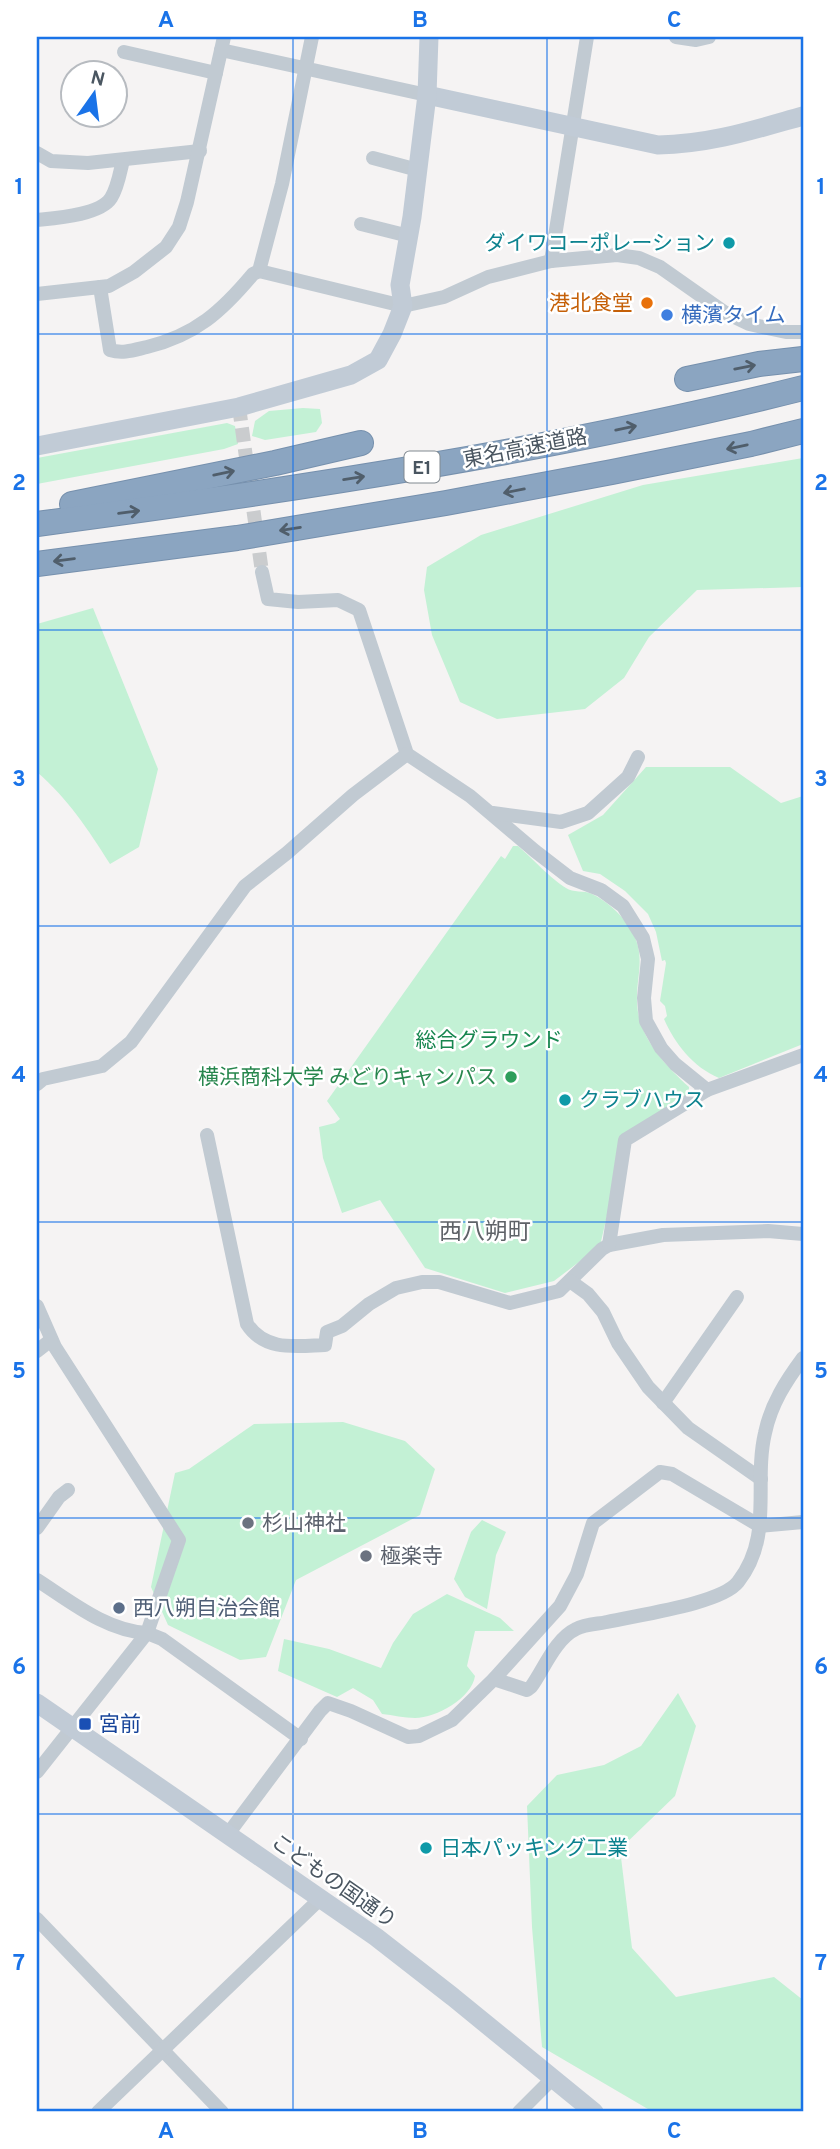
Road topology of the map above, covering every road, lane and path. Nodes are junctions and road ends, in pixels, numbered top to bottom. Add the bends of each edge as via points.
1 (312, 37) edge
2 (429, 37) edge
3 (587, 37) edge
4 (679, 37) edge
5 (709, 37) edge
6 (222, 43) edge
7 (124, 52) dead end
8 (305, 69) junction
9 (216, 73) junction
10 (427, 96) junction
11 (803, 116) edge
12 (572, 128) junction
13 (200, 151) junction
14 (37, 153) edge
15 (373, 158) dead end
16 (123, 160) junction
17 (418, 170) junction
18 (37, 220) edge
19 (361, 224) dead end
20 (408, 236) junction
21 (551, 261) junction
22 (259, 271) junction
23 (100, 287) junction
24 (37, 294) edge
25 (403, 306) junction
26 (803, 332) edge
27 (803, 359) edge
28 (687, 379) dead end
29 (803, 388) edge
30 (803, 430) edge
31 (361, 443) dead end
32 (37, 446) edge
33 (37, 512) edge
34 (37, 524) edge
35 (37, 564) edge
36 (262, 572) tunnel mouth
37 (407, 754) junction
38 (638, 757) dead end
39 (491, 812) junction
40 (803, 1055) edge
41 (37, 1084) edge
42 (707, 1090) junction
43 (207, 1135) dead end
44 (803, 1234) edge
45 (609, 1245) junction
46 (570, 1281) junction
47 (737, 1297) dead end
48 (37, 1307) edge
49 (51, 1340) junction
50 (37, 1351) edge
51 (803, 1358) edge
52 (663, 1403) junction
53 (761, 1479) junction
54 (68, 1490) dead end
55 (803, 1522) edge
56 (761, 1526) junction
57 (37, 1528) edge
58 (37, 1580) edge
59 (147, 1633) junction
60 (494, 1679) junction
61 (37, 1703) edge
62 (71, 1727) junction
63 (301, 1739) junction
64 (37, 1772) edge
65 (228, 1834) junction
66 (320, 1899) junction
67 (37, 1919) edge
68 (162, 2052) junction
69 (553, 2078) junction
70 (536, 2106) edge
71 (98, 2112) edge
72 (222, 2112) edge
73 (519, 2112) edge
74 (594, 2112) edge

1 - 8 street
2 - 10 street
3 - 12 street
4 - 5 street
6 - 8 street
6 - 9 street
7 - 9 street
8 - 10 street
8 - 22 street
9 - 13 street
10 - 12 street
10 - 17 street
11 - 12 street via 690,145 658,145
12 - 21 street
13 - 16 street
13 - 23 street via 179,227 166,247 134,272
14 - 16 street via 51,161
15 - 17 street
16 - 18 street via 110,200 84,214
17 - 20 street
19 - 20 street
20 - 25 street via 400,285
21 - 25 street
21 - 26 street via 617,255 639,258 749,324
22 - 23 street via 200,326 166,342 120,353 110,350
22 - 25 street
23 - 24 street
25 - 32 street via 379,360 351,375 239,407
28 -> 27 highway
34 -> 29 highway, 東名高速道路 / E1 via 439,464
30 -> 35 highway, 東名高速道路 / E1 via 446,503 237,538
33 -> 31 highway
36 - 37 street via 268,599 338,600 359,610
37 - 39 street
37 - 41 street via 245,886 131,1042 102,1066
38 - 39 street via 628,777 588,814 561,822
39 - 42 street via 570,878 601,890 623,906 643,938 648,959 646,1021 675,1064
40 - 42 street
42 - 45 street via 625,1140
43 - 46 street via 247,1324 254,1335 268,1342 326,1345 327,1332 369,1304 396,1288 422,1282 439,1282 510,1303 559,1291
44 - 45 street via 663,1235
45 - 46 street
46 - 52 street via 603,1312 630,1363
47 - 52 street
48 - 49 street
49 - 50 street
49 - 59 street via 179,1540
51 - 53 street via 774,1401 764,1435
52 - 53 street via 688,1428
53 - 56 street
54 - 57 street
55 - 56 street
56 - 60 street via 752,1560 725,1592 577,1628 564,1638 527,1690
56 - 60 street via 672,1474 660,1472 593,1523 577,1574 560,1606
58 - 59 street via 89,1614
59 - 62 street
59 - 63 street
60 - 63 street via 452,1720 419,1736 408,1737 328,1703
61 - 62 street, こどもの国通り
62 - 64 street
62 - 65 street, こどもの国通り
63 - 65 street
65 - 66 street, こどもの国通り
66 - 68 street
66 - 69 street, こどもの国通り via 376,1937
67 - 68 street
68 - 71 street
68 - 72 street
69 - 70 street
69 - 74 street, こどもの国通り
70 - 73 street

